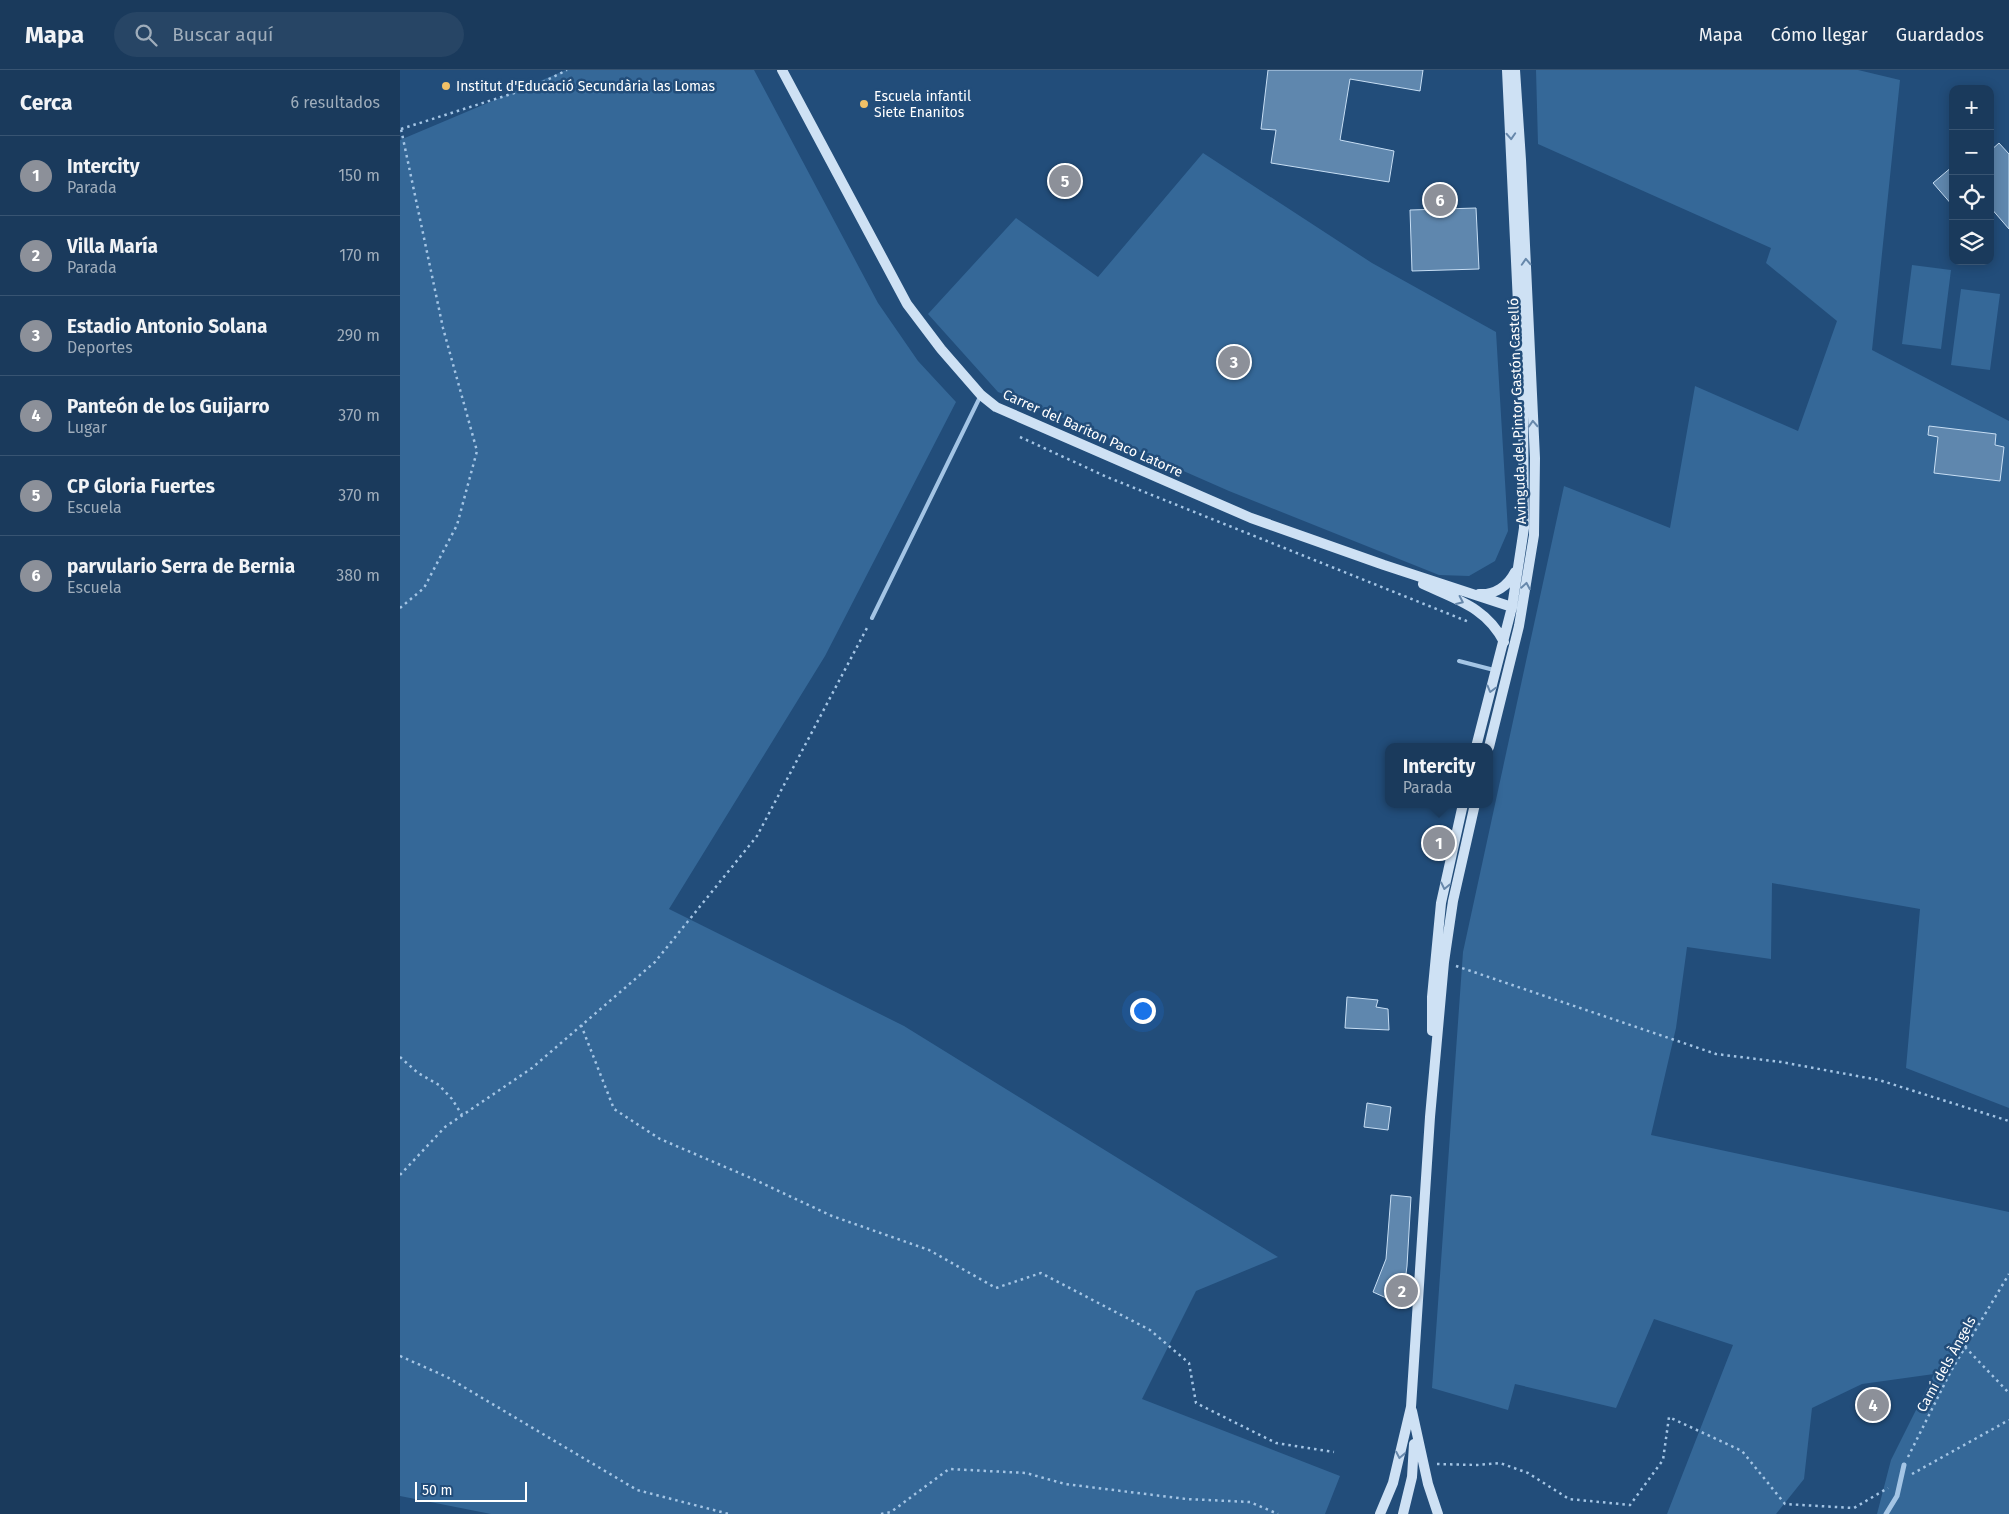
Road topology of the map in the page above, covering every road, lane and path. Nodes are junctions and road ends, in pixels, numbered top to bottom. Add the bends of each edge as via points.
1 (566, 70) edge
2 (782, 70) edge
3 (1507, 70) edge
4 (1515, 70) edge
5 (401, 128) edge
6 (981, 395) junction
7 (1020, 437) dead end
8 (1520, 562) junction
9 (1384, 565) junction
10 (1468, 593) junction
11 (400, 608) edge
12 (1512, 608) junction
13 (872, 618) joint
14 (1470, 622) dead end
15 (1504, 642) junction
16 (1512, 651) junction
17 (1459, 661) dead end
18 (1496, 670) junction
19 (1477, 743) edge
20 (1489, 743) edge
21 (1462, 808) edge
22 (1474, 808) edge
23 (1444, 962) junction
24 (581, 1025) junction
25 (400, 1057) edge
26 (462, 1115) junction
27 (1430, 1117) junction
28 (2009, 1121) edge
29 (400, 1176) edge
30 (2009, 1274) edge
31 (1965, 1347) junction
32 (400, 1356) edge
33 (2009, 1393) edge
34 (1411, 1407) junction
35 (2009, 1420) edge
36 (1415, 1425) junction
37 (1334, 1452) dead end
38 (1423, 1464) junction
39 (1904, 1465) joint
40 (1900, 1482) junction
41 (730, 1514) edge
42 (881, 1514) edge
43 (1278, 1514) edge
44 (1380, 1514) edge
45 (1403, 1514) edge
46 (1438, 1514) edge
47 (1886, 1514) edge

1 - 5 path via 533,87
2 - 6 main road, Carrer del Baríton Paco Latorre via 907,304
3 -> 8 main road, Avinguda del Pintor Gastón Castelló via 1523,410 1524,518
16 -> 4 main road, Avinguda del Pintor Gastón Castelló via 1520,626 1534,535 1535,458
5 - 11 path via 443,328 477,451 457,524 424,588
6 - 9 main road, Carrer del Baríton Paco Latorre via 1014,415 1249,517
6 - 13 lane
7 - 14 path via 1107,477
8 - 10 main road, Avinguda del Pintor Gastón Castelló via 1511,580 1499,590 1485,594
8 - 12 main road, Avinguda del Pintor Gastón Castelló
9 - 10 main road, Carrer del Baríton Paco Latorre
9 -> 15 main road, Carrer del Baríton Paco Latorre via 1479,610
10 - 12 main road, Carrer del Baríton Paco Latorre
12 - 15 main road, Avinguda del Pintor Gastón Castelló
12 - 16 main road via 1516,613
13 - 24 path via 757,836 655,962
15 - 18 main road, Avinguda del Pintor Gastón Castelló
16 - 20 main road, Avinguda del Pintor Gastón Castelló
17 - 18 lane
18 -> 19 main road, Avinguda del Pintor Gastón Castelló
21 -> 27 main road via 1441,904 1432,997
22 - 23 main road via 1453,901
23 - 27 main road
23 - 28 path via 1716,1054 1879,1080
24 - 26 path via 532,1068
24 - 37 path via 614,1109 660,1139 832,1216 929,1250 996,1288 1041,1273 1150,1330 1190,1363 1196,1403 1276,1443
25 - 26 path via 439,1086
26 - 29 path via 445,1126
27 - 34 main road
30 - 31 path, Camí dels Àngels
31 - 33 path
31 - 39 path, Camí dels Àngels
32 - 41 path via 447,1377 636,1490
34 - 36 main road
34 -> 44 main road via 1396,1475
35 - 40 path
36 - 38 main road
36 - 45 main road via 1412,1477
38 - 40 path via 1500,1463 1528,1473 1569,1499 1630,1505 1662,1460 1669,1416 1742,1451 1785,1504 1854,1508
38 - 46 main road
39 - 40 street
40 - 47 street via 1897,1496
42 - 43 path via 891,1512 949,1468 1026,1472 1065,1484 1186,1499 1250,1502

